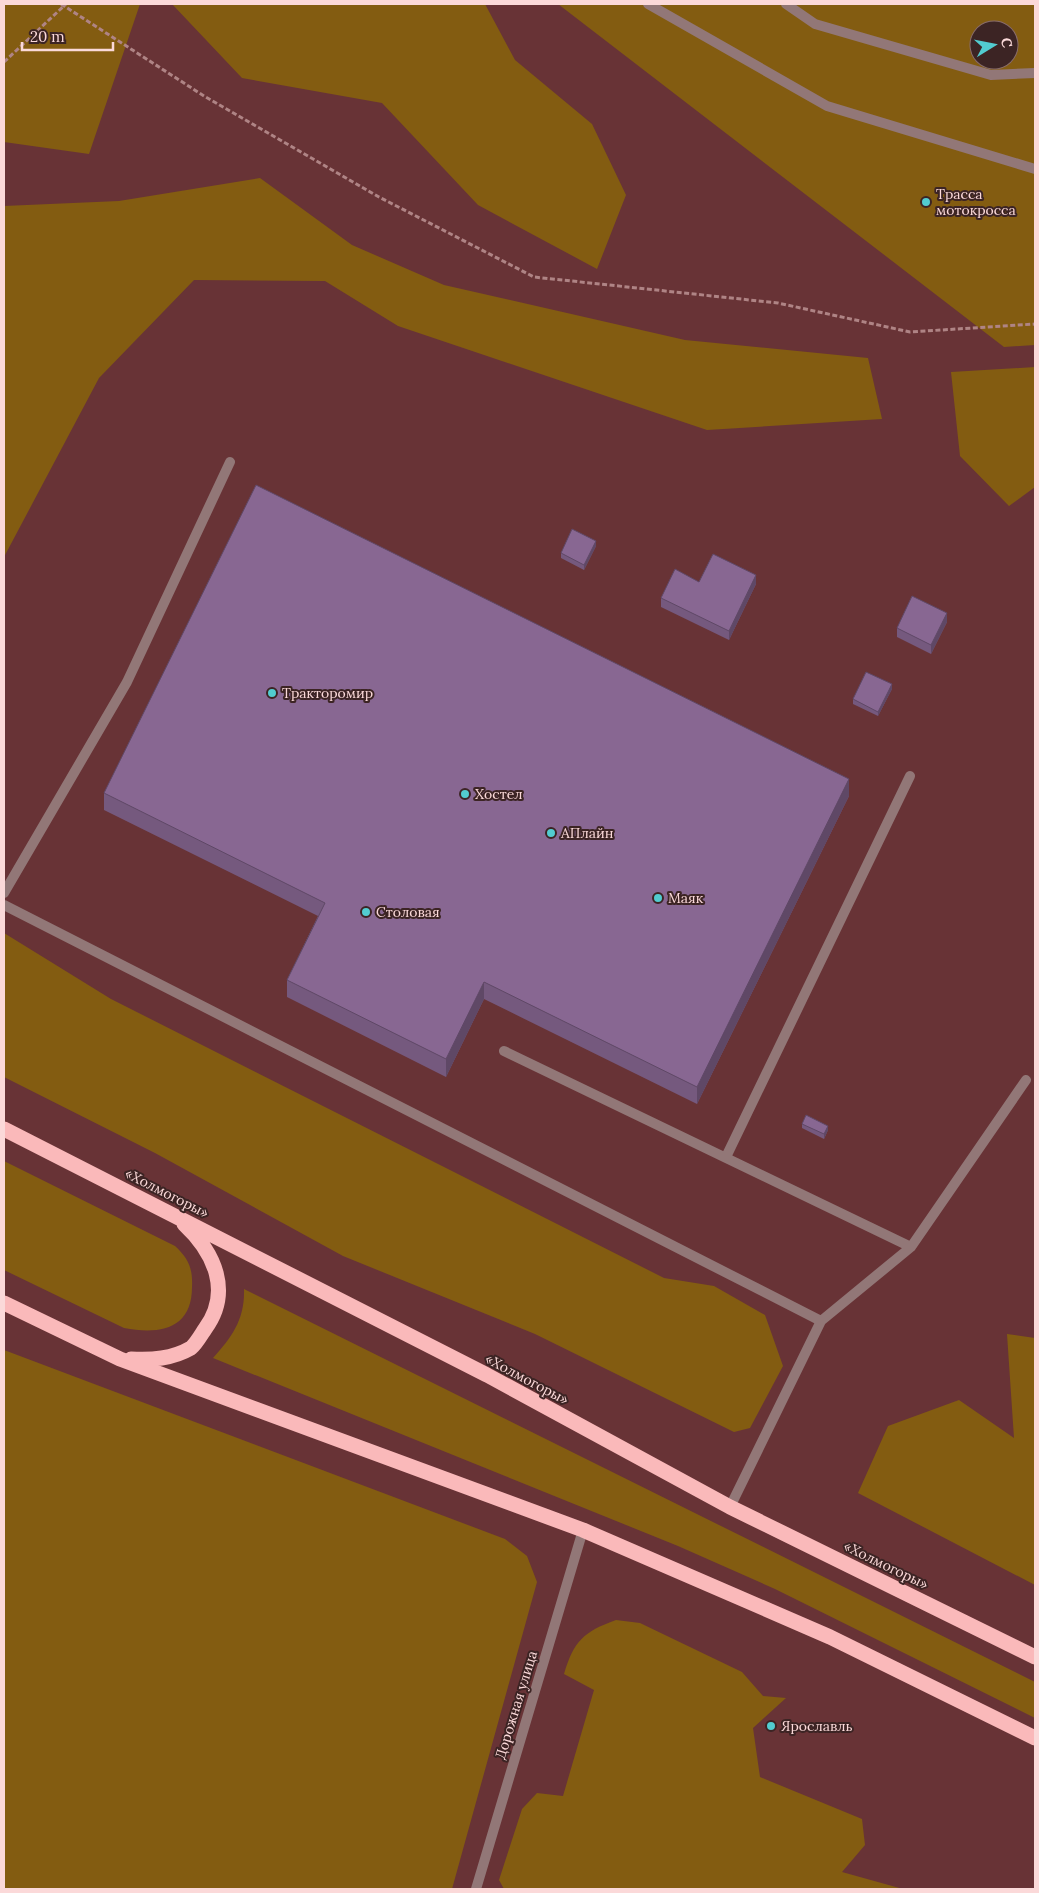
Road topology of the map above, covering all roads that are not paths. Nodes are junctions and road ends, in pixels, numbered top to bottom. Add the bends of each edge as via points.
1 (648, 4) edge
2 (786, 4) edge
3 (1035, 73) edge
4 (1035, 169) edge
5 (230, 462) dead end
6 (910, 776) dead end
7 (4, 892) edge
8 (4, 905) edge
9 (504, 1051) dead end
10 (1026, 1080) dead end
11 (4, 1129) edge
12 (726, 1157) junction
13 (174, 1214) junction
14 (911, 1247) junction
15 (4, 1303) edge
16 (821, 1321) junction
17 (120, 1359) junction
18 (730, 1507) junction
19 (583, 1530) junction
20 (1035, 1656) edge
21 (1035, 1738) edge
22 (476, 1889) edge

1 - 4 street via 828,106
2 - 3 street via 815,24 991,75
5 - 7 street via 127,682
6 - 12 street
8 - 16 street
9 - 12 street
10 - 14 street
11 - 13 highway, «Холмогоры»
12 - 14 street
13 - 17 highway via 197,1236 214,1262 219,1291 212,1319 192,1347 160,1360
13 - 18 highway, «Холмогоры» via 487,1375
14 - 16 street
15 - 17 highway
16 - 18 street
17 - 19 highway
18 - 20 highway, «Холмогоры»
19 - 21 highway via 830,1637
19 - 22 street, Дорожная улица

